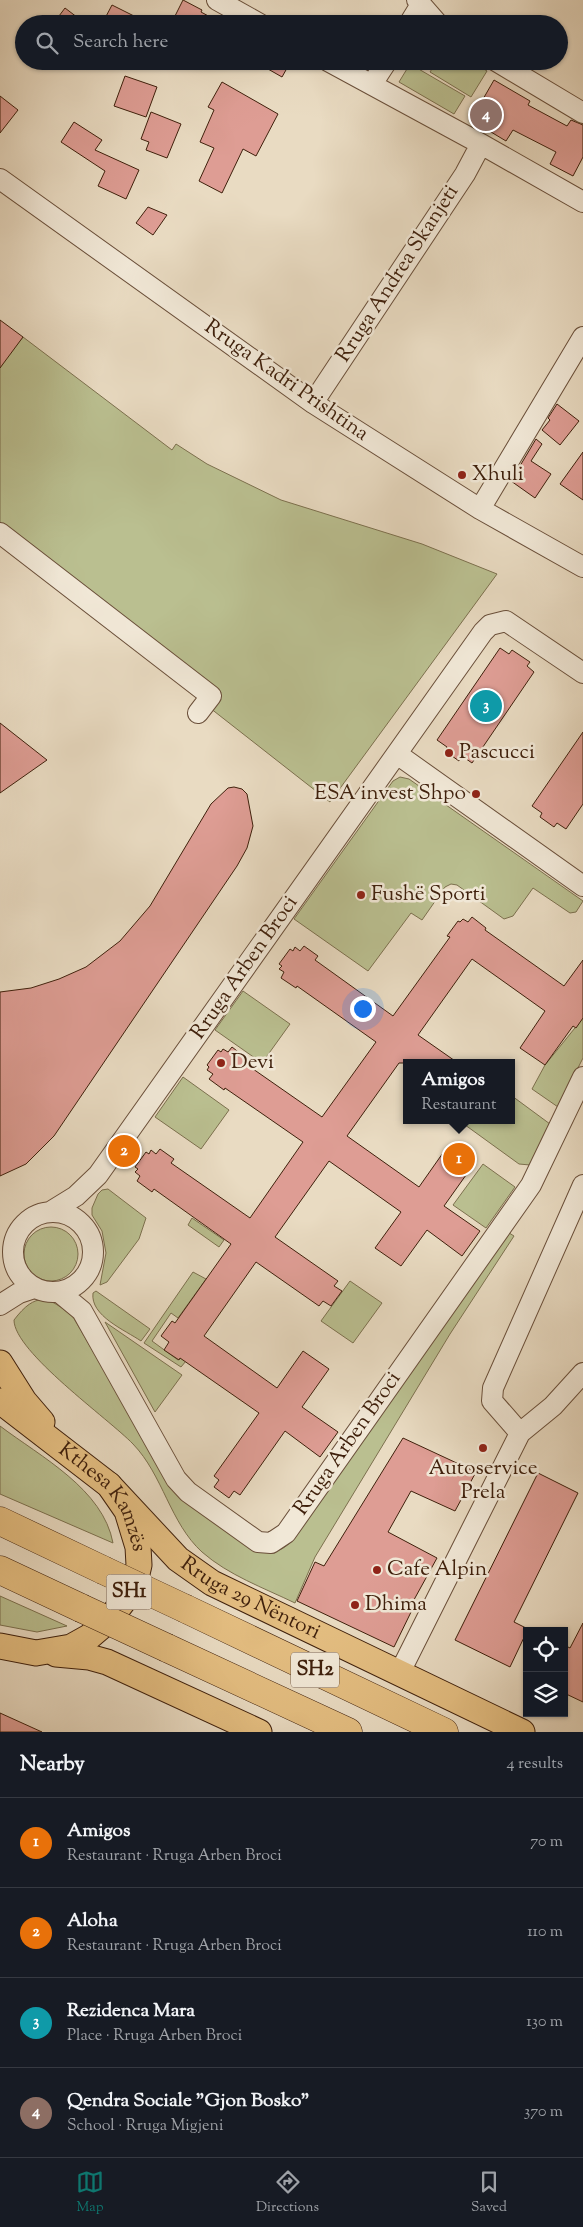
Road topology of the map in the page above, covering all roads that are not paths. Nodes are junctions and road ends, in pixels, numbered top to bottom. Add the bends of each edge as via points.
1 (218, 0) edge
2 (419, 3) edge
3 (244, 15) edge
4 (414, 15) edge
5 (430, 15) edge
6 (345, 70) edge
7 (381, 70) edge
8 (511, 70) edge
9 (372, 84) junction
10 (583, 113) edge
11 (481, 144) junction
12 (0, 179) edge
13 (583, 202) edge
14 (583, 337) edge
15 (313, 402) junction
16 (480, 510) junction
17 (0, 533) edge
18 (583, 567) edge
19 (583, 673) edge
20 (198, 714) dead end
21 (397, 754) junction
22 (583, 886) edge
23 (583, 1078) edge
24 (92, 1182) junction
25 (583, 1185) edge
26 (50, 1212) junction
27 (86, 1229) junction
28 (15, 1239) junction
29 (0, 1258) edge
30 (88, 1273) junction
31 (34, 1288) junction
32 (59, 1292) junction
33 (0, 1305) edge
34 (82, 1310) junction
35 (0, 1363) edge
36 (583, 1373) edge
37 (0, 1401) edge
38 (520, 1433) junction
39 (68, 1453) junction
40 (109, 1485) junction
41 (0, 1521) edge
42 (0, 1570) edge
43 (0, 1646) edge
44 (36, 1653) junction
45 (400, 1672) junction
46 (244, 1729) edge
47 (348, 1732) edge
48 (444, 1732) edge
49 (522, 1732) edge

1 - 3 street
2 - 4 street
2 - 5 street
6 - 9 street
7 - 9 street
8 - 10 street
9 - 11 street
11 - 13 street
11 - 15 street, Rruga Andrea Skanjeti via 465,174
12 - 15 street, Rruga Kadri Prishtina
14 - 16 street
15 - 16 street, Rruga Kadri Prishtina
16 - 18 street, Rruga Kadri Prishtina
17 - 20 street via 211,696
19 - 21 street, Rruga Arben Broci via 514,625 498,621 482,632
21 - 22 street
21 - 24 street, Rruga Arben Broci
23 - 34 street, Rruga Arben Broci via 531,1185 286,1533 271,1543 258,1542 188,1492 176,1479
24 - 26 street, Rruga Arben Broci
24 - 27 street, Rruga Arben Broci via 85,1208
25 - 38 street via 493,1388 492,1401
26 - 27 street via 64,1213 77,1219
26 - 28 street, Rruga Arben Broci via 28,1220
27 - 30 street, Rruga Arben Broci via 93,1251
28 - 29 street, Rruga Arben Broci
28 - 31 street via 14,1262 25,1281
30 - 32 street via 75,1285
30 - 34 street, Rruga Arben Broci
31 - 32 street, Rruga Arben Broci
31 - 33 street
32 - 34 street, Rruga Arben Broci
35 - 39 main road, SH1 via 24,1401
36 - 38 street via 553,1406
37 - 39 main road, Kthesa Kamzës / SH1
38 - 45 street
39 - 40 main road, Kthesa Kamzës / SH1
40 - 44 main road, Kthesa Kamzës / SH1 via 127,1511 133,1528 139,1565 136,1578 128,1596 98,1631 71,1647
40 - 45 main road, Rruga 29 Nëntori via 178,1559 212,1583
41 - 48 highway, SH2, bridge
42 - 47 highway, SH2, bridge
43 - 44 main road, Kthesa Kamzës / SH1
44 - 46 main road via 89,1657 107,1662
45 - 49 main road, Rruga 29 Nëntori

